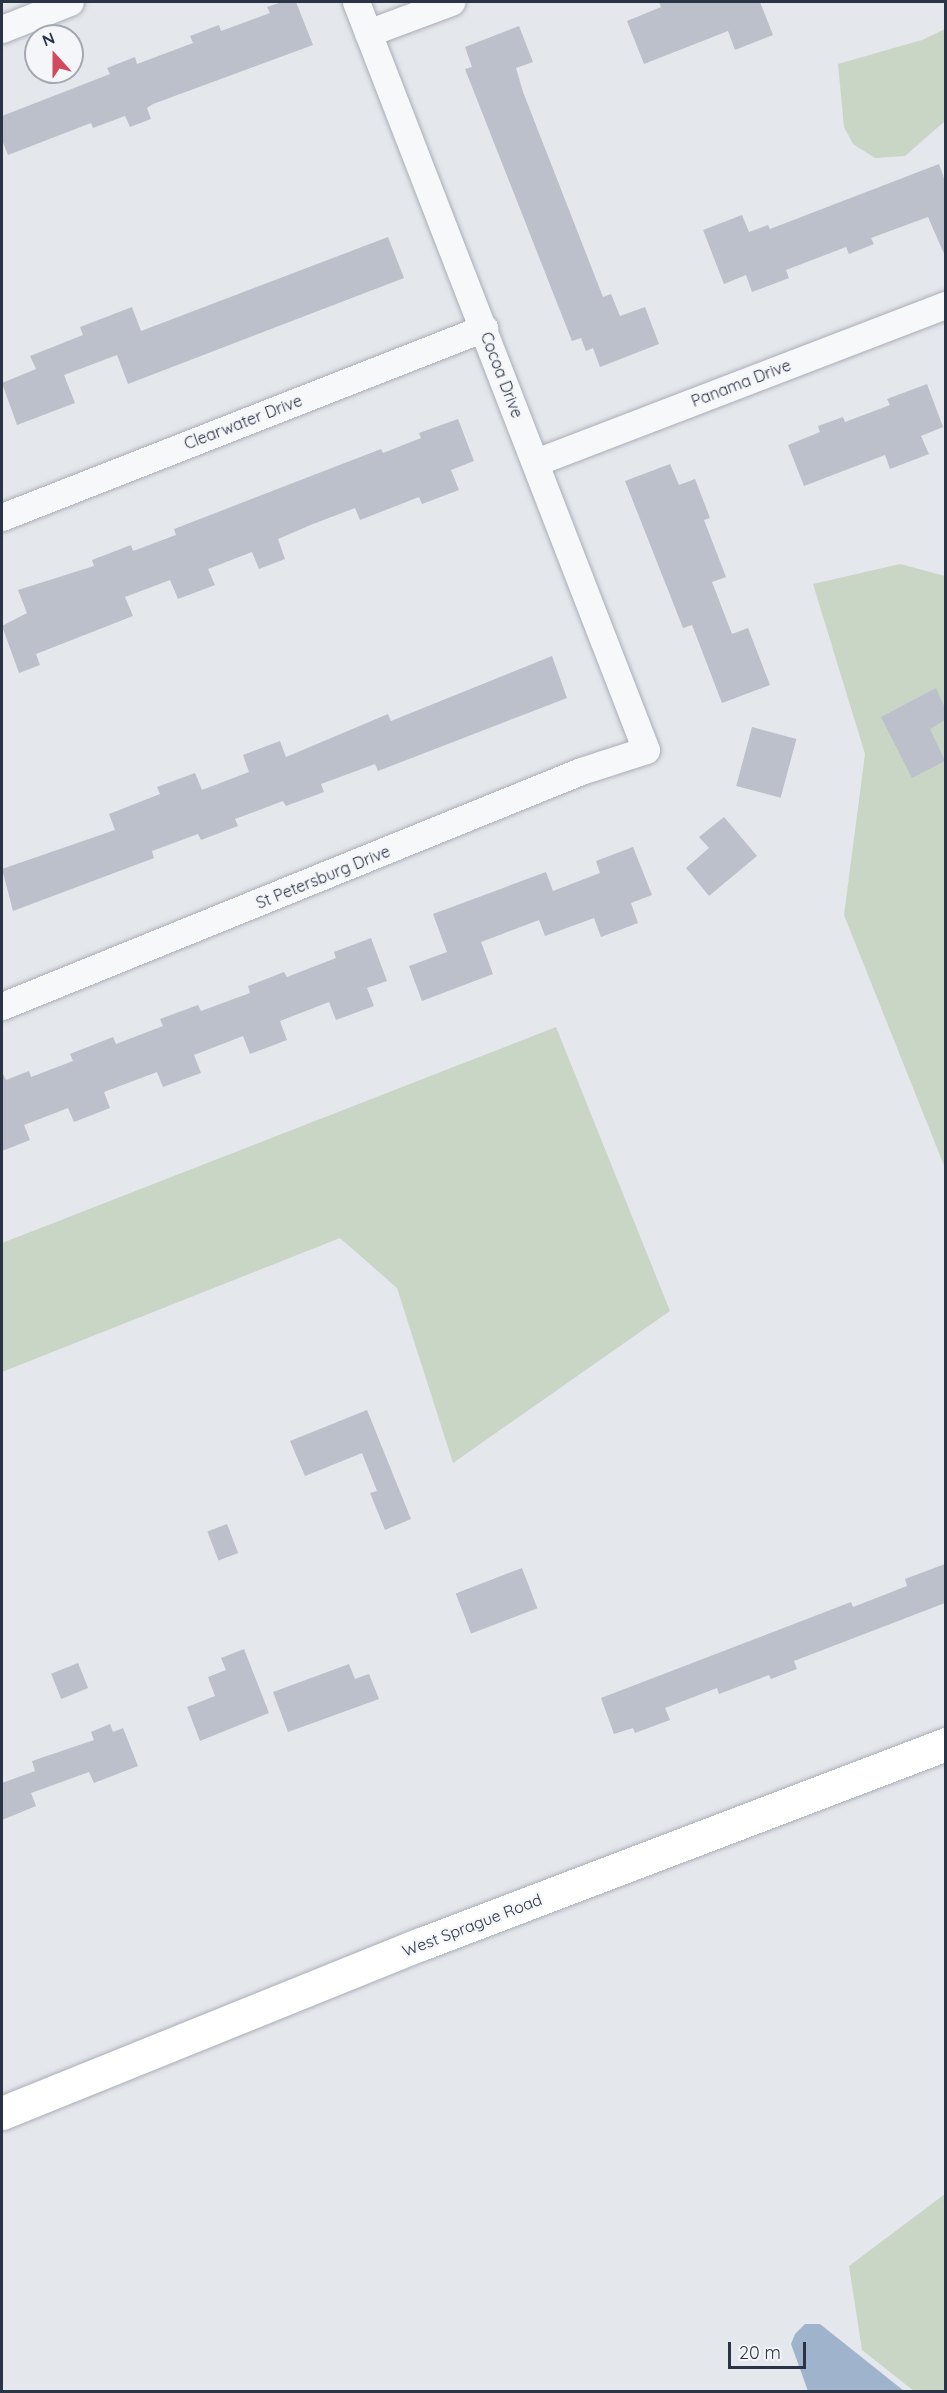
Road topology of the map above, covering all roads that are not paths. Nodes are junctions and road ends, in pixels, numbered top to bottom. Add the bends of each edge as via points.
1 (70, 2) edge
2 (356, 2) edge
3 (451, 2) edge
4 (2, 29) edge
5 (368, 33) junction
6 (945, 305) edge
7 (484, 328) junction
8 (536, 462) junction
9 (2, 517) edge
10 (646, 750) joint
11 (2, 1006) edge
12 (945, 1744) edge
13 (2, 2112) edge

1 - 4 street
2 - 5 street, Cocoa Drive
3 - 5 street
5 - 7 street, Cocoa Drive
6 - 8 street, Panama Drive
7 - 8 street, Cocoa Drive
7 - 9 street, Clearwater Drive
8 - 10 street, Cocoa Drive
10 - 11 street, St Petersburg Drive via 580,771
12 - 13 street, West Sprague Road via 421,1944

